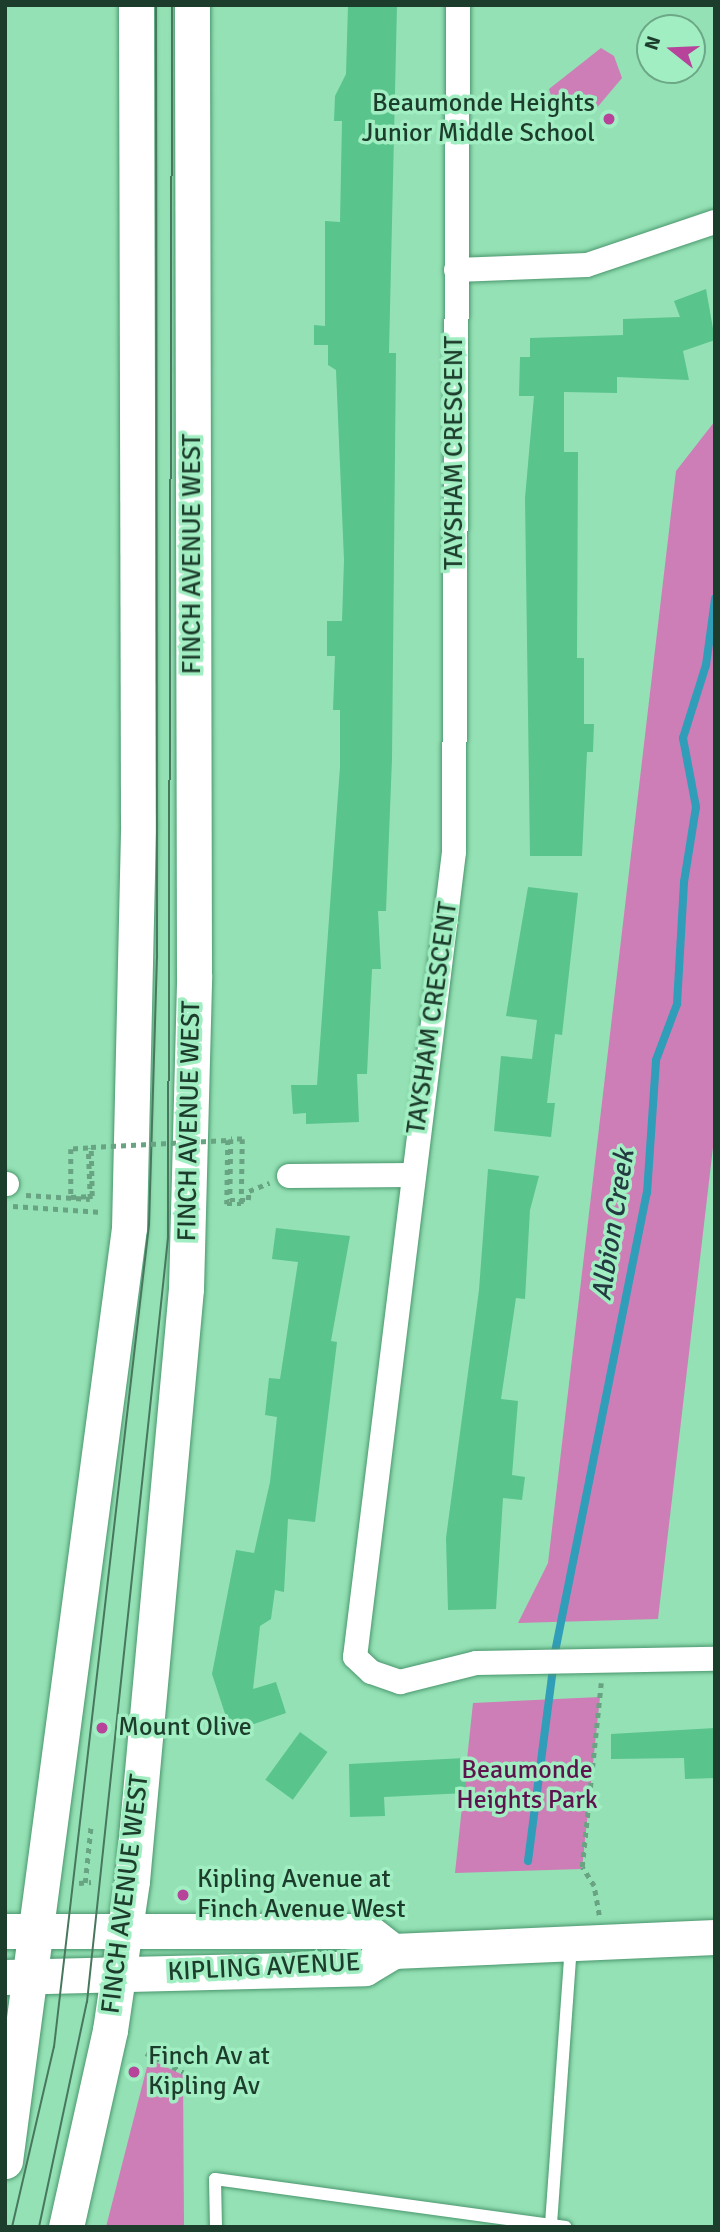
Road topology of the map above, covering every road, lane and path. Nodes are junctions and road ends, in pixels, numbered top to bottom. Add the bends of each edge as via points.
1 (136, 5) edge
2 (192, 5) edge
3 (458, 5) edge
4 (715, 222) edge
5 (456, 270) junction
6 (412, 1175) junction
7 (289, 1176) joint
8 (12, 1189) edge
9 (105, 1212) dead end
10 (715, 1659) edge
11 (603, 1662) junction
12 (91, 1825) dead end
13 (91, 1882) dead end
14 (5, 1931) edge
15 (41, 1931) junction
16 (125, 1933) junction
17 (715, 1937) edge
18 (587, 1941) junction
19 (393, 1951) junction
20 (118, 1974) junction
21 (20, 1977) edge
22 (146, 2053) dead end
23 (183, 2072) dead end
24 (5, 2161) edge
25 (551, 2224) junction
26 (66, 2227) edge
27 (216, 2227) edge
28 (566, 2227) edge

1 - 15 main road via 138,821 129,1228 71,1652
2 - 16 main road, FINCH AVENUE WEST via 194,975 186,1289
3 - 5 street, TAYSHAM CRESCENT
4 - 5 street via 587,265
5 - 6 street, TAYSHAM CRESCENT via 454,852
6 - 7 street
6 - 11 street, TAYSHAM CRESCENT via 355,1657 371,1672 400,1682 501,1663
7 - 8 path, bridge via 249,1191 248,1200 230,1200 231,1139 242,1139 241,1204 227,1204 228,1140 91,1147 92,1195 71,1197 71,1149 88,1148 90,1199
8 - 9 path via 14,1210
10 - 11 street, TAYSHAM CRESCENT
11 - 18 path via 582,1867 594,1886
12 - 13 path via 82,1883
14 - 15 main road, KIPLING AVENUE
15 - 16 main road, KIPLING AVENUE
15 - 21 main road
16 - 19 main road, KIPLING AVENUE via 367,1931
16 - 20 main road, FINCH AVENUE WEST
17 - 18 main road, KIPLING AVENUE
18 - 19 main road, KIPLING AVENUE
18 - 25 lane
19 - 20 main road, KIPLING AVENUE via 365,1968
20 - 21 main road, KIPLING AVENUE
20 - 26 main road, FINCH AVENUE WEST
21 - 24 main road
22 - 23 path
25 - 27 lane via 215,2179
25 - 28 lane

